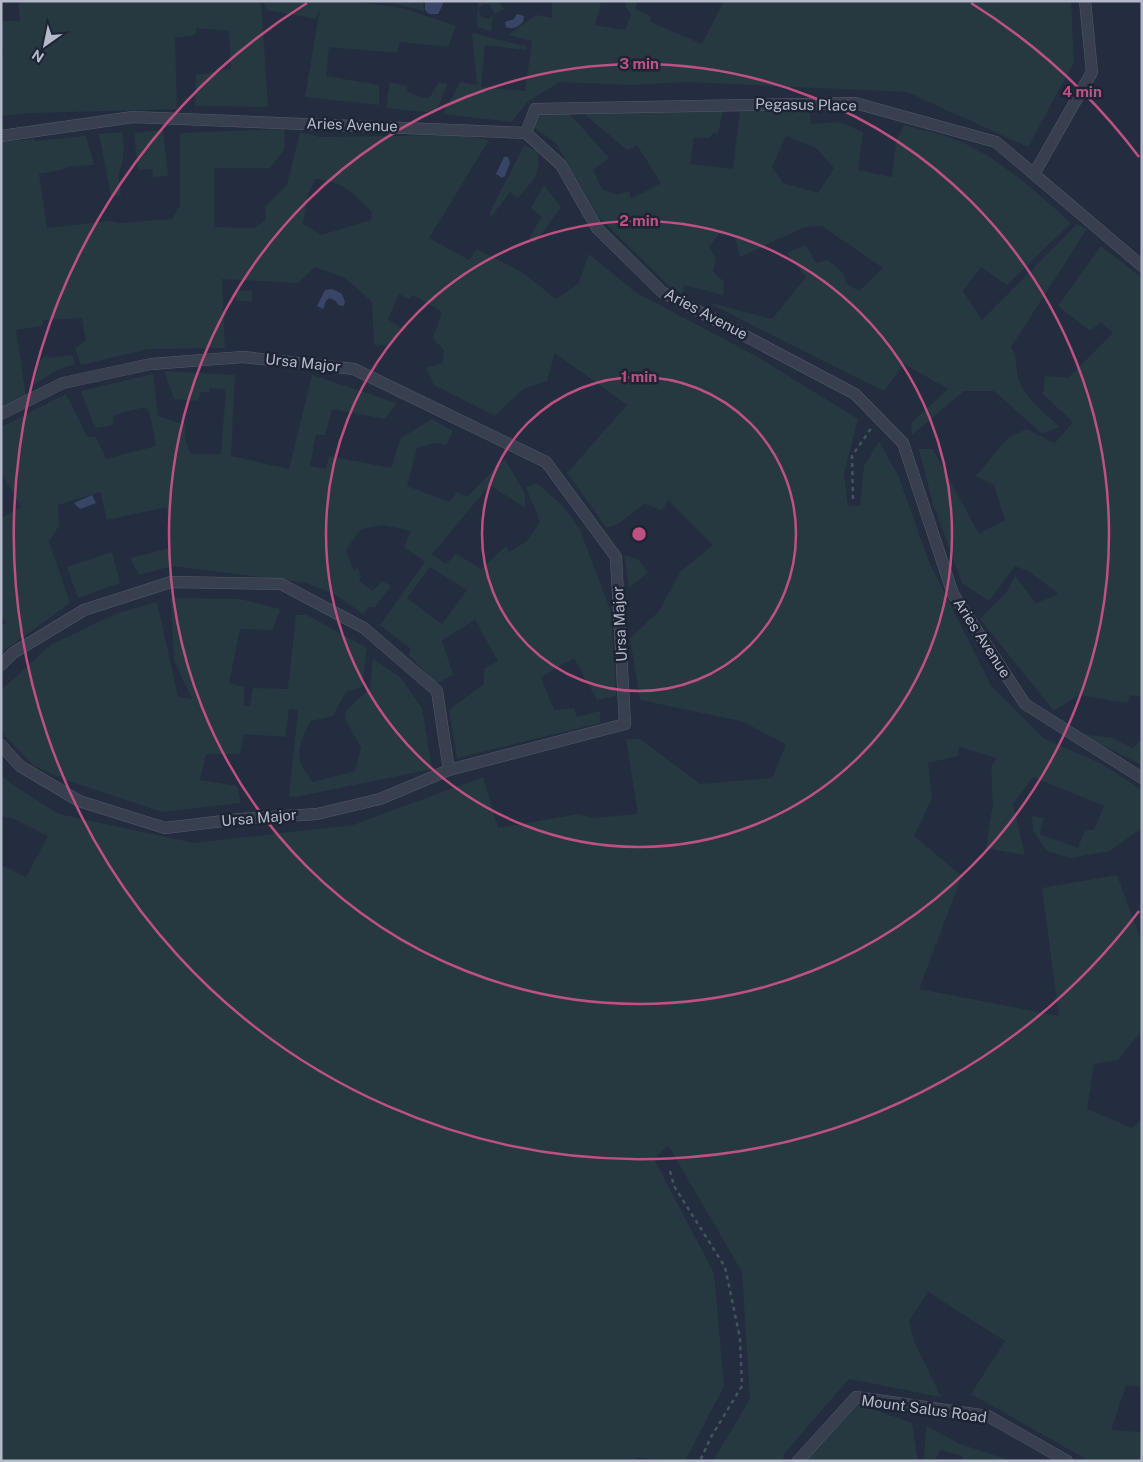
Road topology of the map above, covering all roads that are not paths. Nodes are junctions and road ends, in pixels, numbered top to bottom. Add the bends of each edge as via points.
1 (1085, 1) edge
2 (526, 132) junction
3 (1, 136) edge
4 (1034, 174) junction
5 (1142, 266) edge
6 (1, 414) edge
7 (1, 665) edge
8 (1, 745) edge
9 (449, 770) junction
10 (1142, 778) edge
11 (798, 1461) edge
12 (1067, 1461) edge

1 - 4 street via 1092,72
2 - 3 street, Aries Avenue via 133,117
2 - 4 street, Pegasus Place via 535,109 854,103 996,142
2 - 10 street, Aries Avenue via 561,166 597,228 662,292 855,394 903,443 953,594 1025,704
4 - 5 street, Pegasus Place
6 - 9 street, Ursa Major via 63,383 151,364 243,357 354,369 546,462 616,557 625,724
7 - 9 street via 13,653 84,610 171,582 281,584 364,628 437,691
8 - 9 street, Ursa Major via 20,766 79,801 165,828 317,814 380,799
11 - 12 street, Mount Salus Road via 856,1398 988,1416

